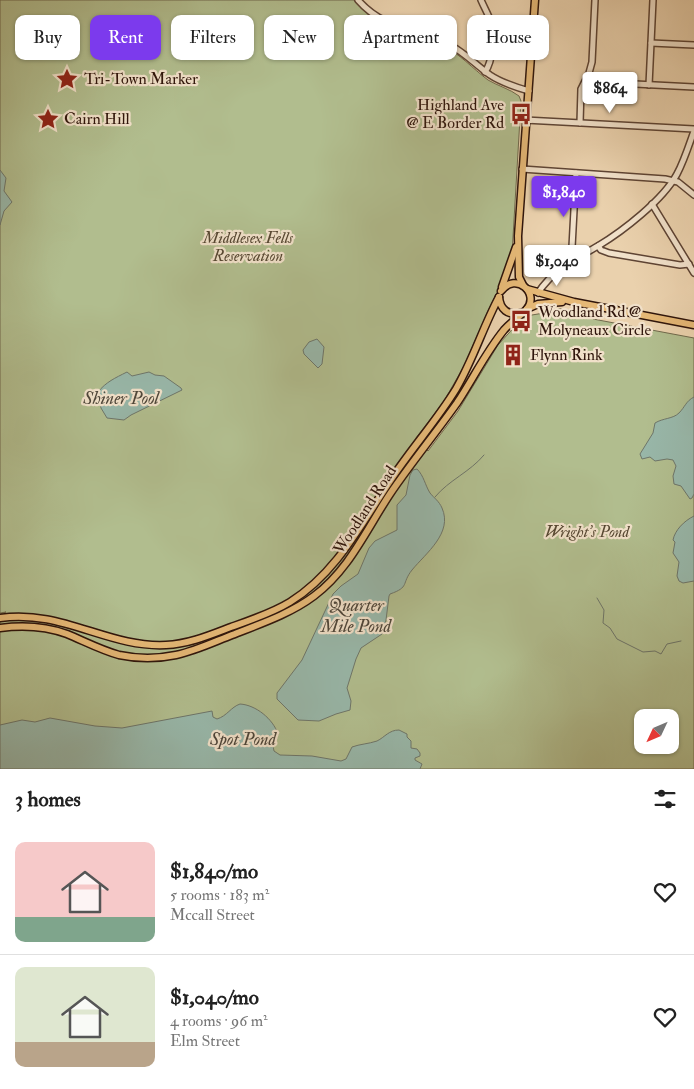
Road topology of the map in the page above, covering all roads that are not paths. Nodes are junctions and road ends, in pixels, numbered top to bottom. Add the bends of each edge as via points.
1 (358, 0) edge
2 (481, 0) edge
3 (535, 0) edge
4 (595, 0) edge
5 (653, 0) edge
6 (651, 43) junction
7 (694, 45) edge
8 (485, 72) junction
9 (587, 78) junction
10 (649, 85) junction
11 (694, 87) edge
12 (529, 92) junction
13 (525, 120) junction
14 (580, 123) junction
15 (694, 130) edge
16 (522, 169) junction
17 (576, 173) junction
18 (673, 180) junction
19 (694, 195) edge
20 (652, 204) junction
21 (518, 236) junction
22 (598, 246) junction
23 (680, 248) junction
24 (576, 259) junction
25 (670, 264) junction
26 (689, 264) junction
27 (694, 272) edge
28 (525, 288) junction
29 (538, 293) junction
30 (500, 294) junction
31 (574, 302) junction
32 (525, 310) junction
33 (694, 325) edge
34 (408, 455) junction
35 (414, 459) junction
36 (0, 618) edge
37 (0, 628) edge
38 (93, 631) junction
39 (88, 644) junction
40 (174, 644) junction
41 (176, 655) junction

1 - 8 street via 383,21 445,42
2 - 8 street via 492,28 491,59
3 - 12 main road
4 - 9 street via 592,62
5 - 6 street
6 - 7 street
6 - 10 street
8 - 12 street
9 - 10 street via 596,82
9 - 14 street via 581,90
10 - 11 street
12 - 13 main road
13 - 14 street
13 - 16 main road
14 - 15 street
15 - 18 street
16 - 17 street
16 - 21 main road
17 - 18 street
17 - 24 street via 572,247
18 - 19 street
18 - 20 street
20 - 22 street
20 - 23 street
21 - 28 main road via 519,277
21 - 30 main road, Woodland Road
22 - 24 street
22 - 25 street via 605,252
23 - 25 street via 679,260
23 - 26 street
24 - 29 street via 556,272
25 - 26 street
26 - 27 street
28 - 29 main road
28 - 30 main road via 517,283 510,284
28 - 32 main road via 530,300
29 - 31 main road
30 - 32 main road via 501,307 508,313
30 - 34 main road, Woodland Road via 460,382
31 - 32 main road via 538,304
31 - 33 main road
32 - 35 main road, Woodland Road via 499,337
34 - 35 main road
34 - 40 main road, Woodland Road via 349,544 310,588 267,614 203,638
35 - 41 main road, Woodland Road via 350,559 321,590 280,616
36 - 38 main road, Woodland Road via 42,618
37 - 39 main road, Woodland Road via 42,628
38 - 39 main road
38 - 40 main road, Woodland Road via 136,643
39 - 41 main road, Woodland Road via 128,656 155,658
40 - 41 main road

